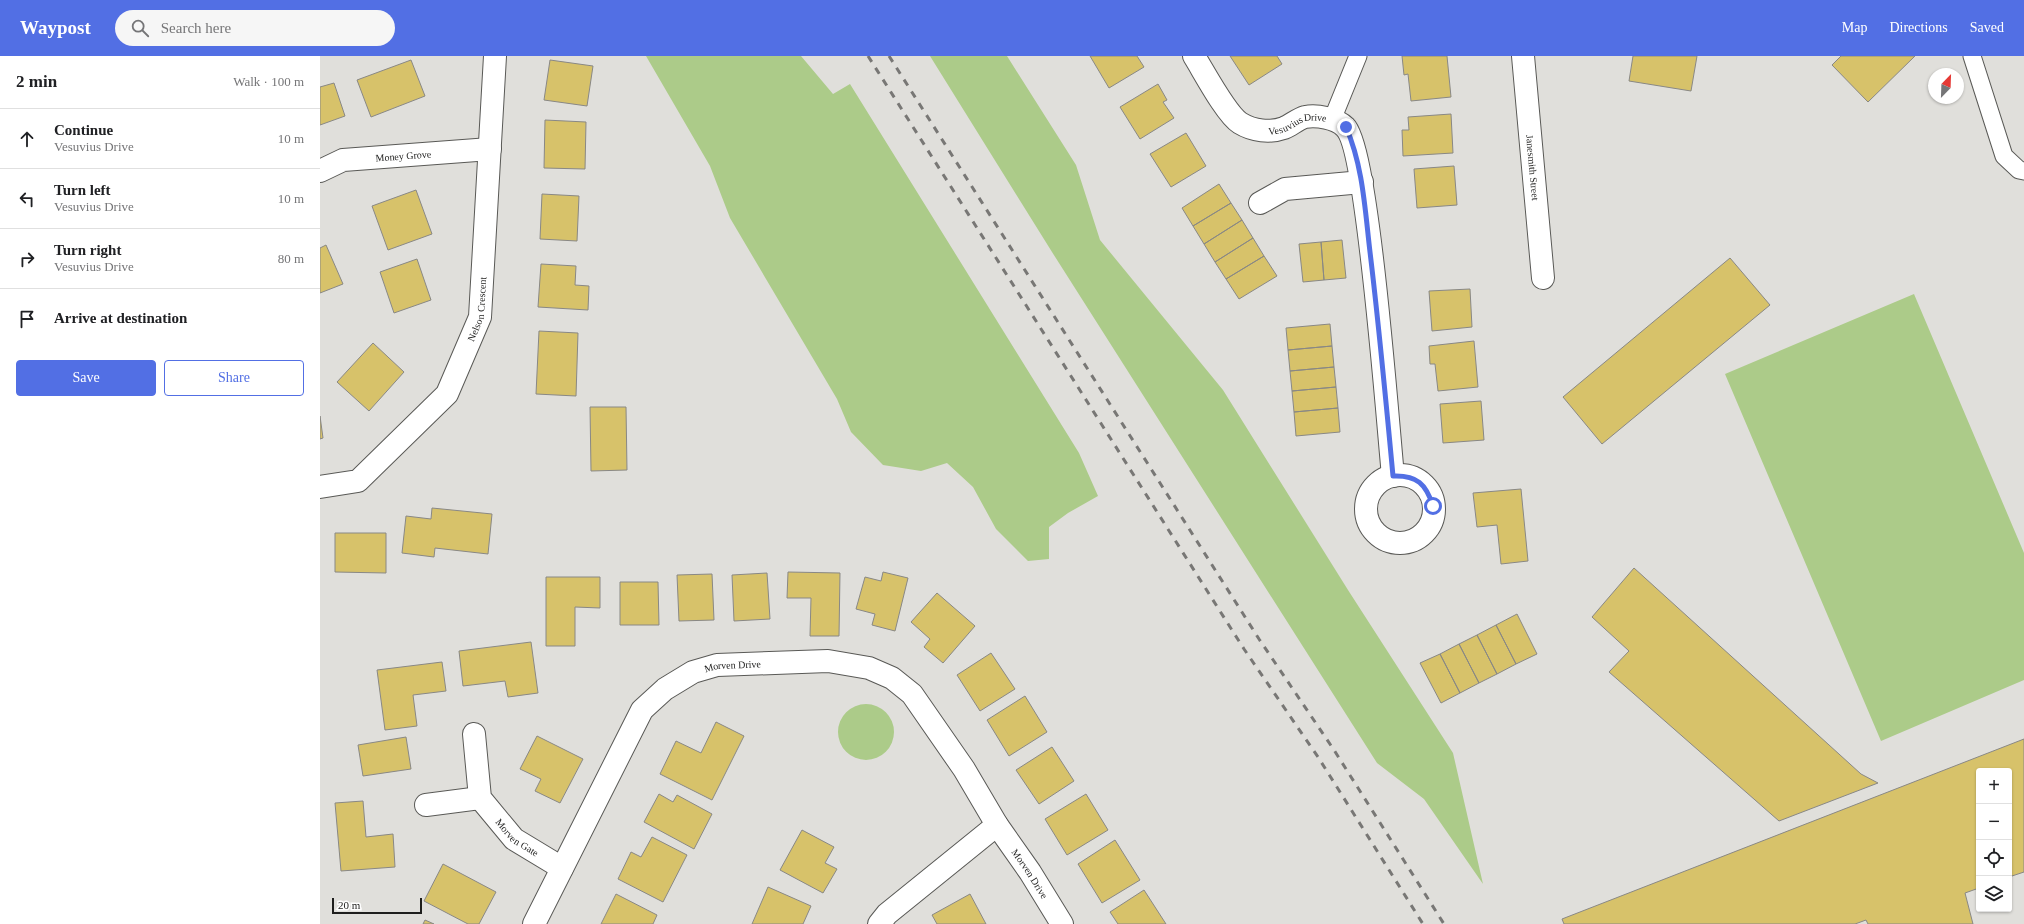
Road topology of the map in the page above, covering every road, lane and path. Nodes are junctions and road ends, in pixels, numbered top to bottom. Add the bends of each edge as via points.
1 (495, 56) edge
2 (1194, 56) edge
3 (1358, 56) edge
4 (1523, 56) edge
5 (1972, 56) edge
6 (1332, 120) junction
7 (490, 149) junction
8 (320, 171) edge
9 (2024, 171) edge
10 (1362, 182) junction
11 (1260, 203) dead end
12 (1543, 278) dead end
13 (1393, 476) dead end
14 (320, 487) edge
15 (474, 734) dead end
16 (480, 798) junction
17 (426, 805) dead end
18 (997, 825) junction
19 (562, 868) junction
20 (534, 924) edge
21 (879, 924) edge
22 (1062, 924) edge

1 - 7 street, Nelson Crescent
2 - 6 street, Vesuvius Drive via 1222,102 1240,123 1261,131 1283,128 1305,117
3 - 6 lane
4 - 12 street, Janesmith Street
5 - 9 lane via 2004,156 2019,170
6 - 10 street, Vesuvius Drive via 1346,127 1353,143
7 - 8 street, Money Grove via 343,160
7 - 14 street, Nelson Crescent via 480,317 447,394 358,481
10 - 11 street via 1285,188
10 - 13 street, Vesuvius Drive
15 - 16 street
16 - 17 street
16 - 19 street, Morven Gate via 514,839
18 - 19 street, Morven Drive via 964,769 912,694 892,678 869,668 828,661 717,666 693,672 665,689 642,710
18 - 21 street via 887,914
18 - 22 street, Morven Drive
19 - 20 street, Morven Drive

